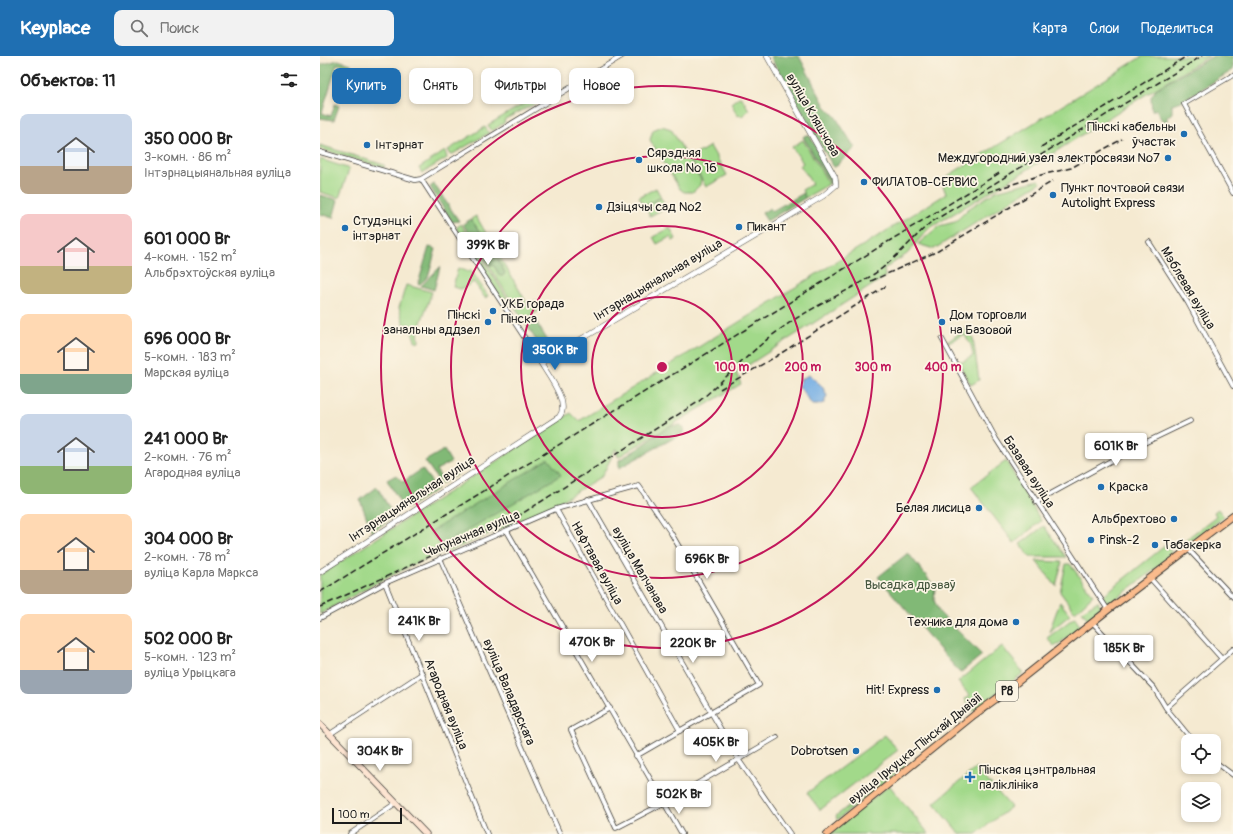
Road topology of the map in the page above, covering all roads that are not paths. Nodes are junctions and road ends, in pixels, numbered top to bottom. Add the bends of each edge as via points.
1 (622, 56) edge
2 (767, 56) edge
3 (1233, 75) edge
4 (320, 152) edge
5 (421, 179) junction
6 (836, 185) joint
7 (1233, 193) edge
8 (1149, 242) dead end
9 (942, 339) dead end
10 (541, 363) junction
11 (1233, 386) edge
12 (1190, 422) dead end
13 (588, 499) junction
14 (1036, 502) junction
15 (556, 509) junction
16 (1233, 515) edge
17 (507, 531) junction
18 (1188, 549) junction
19 (440, 558) junction
20 (320, 572) edge
21 (1150, 578) junction
22 (385, 583) junction
23 (1233, 597) edge
24 (1108, 610) junction
25 (320, 618) edge
26 (1093, 622) junction
27 (1233, 649) edge
28 (1222, 659) junction
29 (423, 673) junction
30 (610, 708) junction
31 (1166, 708) junction
32 (712, 713) junction
33 (320, 724) edge
34 (680, 732) junction
35 (330, 734) junction
36 (1187, 734) edge
37 (777, 737) dead end
38 (636, 756) junction
39 (738, 759) junction
40 (1221, 766) edge
41 (1233, 775) edge
42 (396, 803) junction
43 (664, 803) junction
44 (350, 834) edge
45 (426, 834) edge
46 (488, 834) edge
47 (560, 834) edge
48 (682, 834) edge
49 (790, 834) edge
50 (827, 834) edge

1 - 5 street
2 - 6 street, вуліца Кляшчова via 835,177
3 - 7 street via 1184,104
4 - 5 street via 415,180
5 - 10 street
6 - 10 street, Інтэрнацыянальная вуліца via 823,196
8 - 11 street, Мэблевая вуліца via 1188,303
9 - 14 street, Базавая вуліца via 996,439
10 - 20 street, Інтэрнацыянальная вуліца via 562,401 562,412 559,417
12 - 14 street via 1136,447
13 - 15 street, Чыгуначная вуліца
13 - 32 street, вуліца Малчанава
13 - 32 street, Чыгуначная вуліца via 639,486 671,533 759,685
14 - 24 street, Базавая вуліца
15 - 17 street, Чыгуначная вуліца
15 - 34 street, Нафтавая вуліца
16 - 18 main road, вуліца Іркуцка-Пінскай Дывізіі / Р8
17 - 19 street, Чыгуначная вуліца
17 - 30 street
18 - 21 main road, вуліца Іркуцка-Пінскай Дывізіі / Р8
18 - 23 street
19 - 22 street, Чыгуначная вуліца
19 - 47 street, вуліца Валадарскага
21 - 24 main road, вуліца Іркуцка-Пінскай Дывізіі / Р8
21 - 28 street
22 - 25 street, Чыгуначная вуліца
22 - 29 street, Агародная вуліца
24 - 26 main road, вуліца Іркуцка-Пінскай Дывізіі / Р8
26 - 31 street via 1154,688
26 - 50 main road, вуліца Іркуцка-Пінскай Дывізіі / Р8
27 - 28 street
28 - 31 street
29 - 35 street
29 - 46 street, Агародная вуліца
30 - 38 street
30 - 43 street via 572,730 616,828
31 - 36 street
32 - 34 street
32 - 39 street, вуліца Малчанава
33 - 35 main road
34 - 38 street
35 - 42 main road
37 - 39 street
38 - 43 street
39 - 43 street
39 - 49 street, вуліца Малчанава
40 - 41 street
42 - 44 street
42 - 45 main road
43 - 48 street

